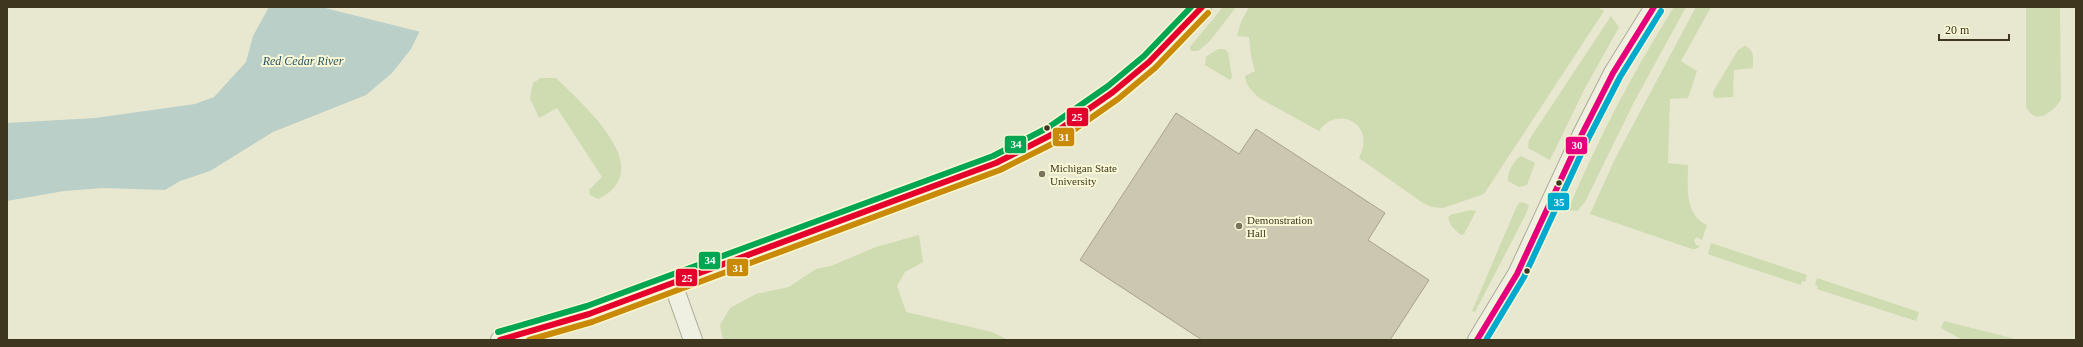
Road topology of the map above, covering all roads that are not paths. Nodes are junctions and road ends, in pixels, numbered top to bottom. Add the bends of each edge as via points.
1 (1202, 7) edge
2 (1654, 7) edge
3 (673, 284) junction
4 (500, 340) edge
5 (693, 340) edge
6 (1477, 340) edge

1 - 3 street via 1154,58 1113,92 1075,120 1030,147 961,178
2 - 6 street via 1613,73 1517,274
3 - 4 street via 589,314
3 - 5 street

